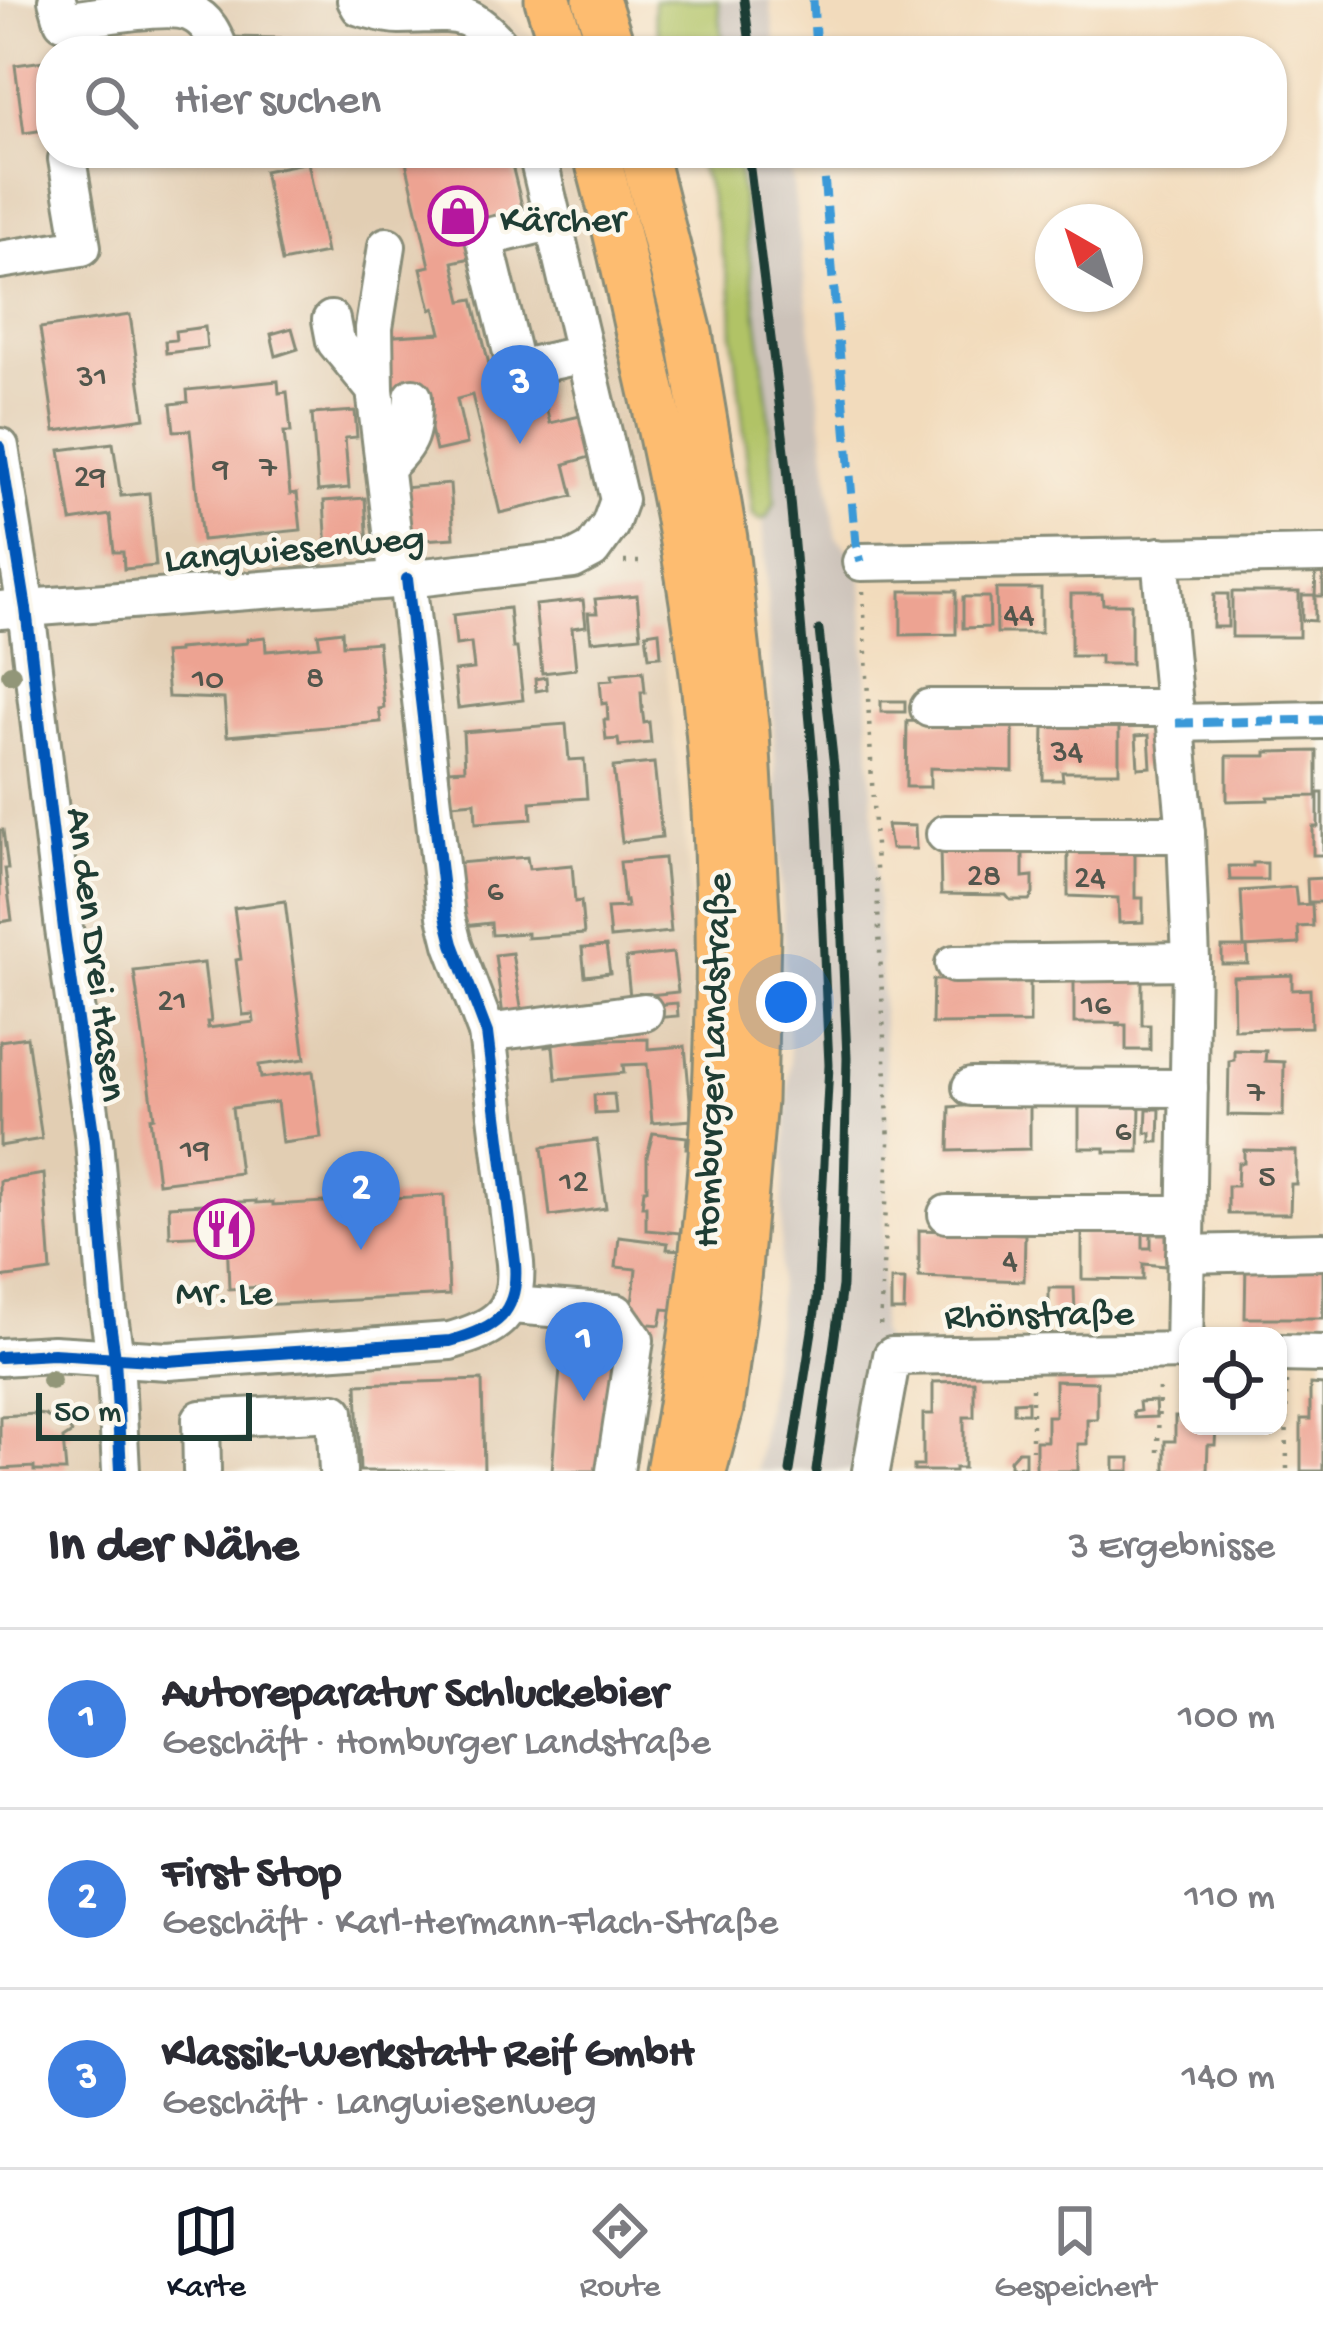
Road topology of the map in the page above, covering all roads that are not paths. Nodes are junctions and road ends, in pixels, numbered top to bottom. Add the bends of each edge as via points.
1 (57, 0) edge
2 (356, 0) edge
3 (596, 0) edge
4 (620, 0) edge
5 (213, 36) edge
6 (492, 36) edge
7 (609, 36) edge
8 (616, 36) edge
9 (69, 168) edge
10 (542, 168) edge
11 (600, 168) edge
12 (647, 168) edge
13 (554, 221) junction
14 (387, 246) dead end
15 (0, 260) edge
16 (331, 320) dead end
17 (586, 361) junction
18 (375, 390) junction
19 (413, 397) dead end
20 (0, 447) edge
21 (384, 467) junction
22 (1323, 554) edge
23 (1160, 556) junction
24 (861, 562) road end
25 (402, 579) junction
26 (13, 609) edge
27 (929, 708) dead end
28 (1175, 716) junction
29 (1319, 720) edge
30 (945, 834) dead end
31 (1186, 834) junction
32 (1191, 961) junction
33 (954, 964) dead end
34 (644, 1012) dead end
35 (487, 1033) junction
36 (971, 1088) dead end
37 (1189, 1088) junction
38 (947, 1214) dead end
39 (1186, 1214) junction
40 (1323, 1251) edge
41 (1185, 1254) junction
42 (511, 1305) junction
43 (1177, 1351) edge
44 (1287, 1353) edge
45 (1323, 1354) edge
46 (0, 1357) edge
47 (115, 1357) junction
48 (701, 1403) junction
49 (122, 1471) edge
50 (202, 1471) edge
51 (338, 1471) edge
52 (615, 1471) edge
53 (657, 1471) edge
54 (668, 1471) edge
55 (703, 1471) edge
56 (717, 1471) edge
57 (871, 1471) edge

1 - 5 street via 63,22 166,9 190,12
2 - 6 street via 359,8 394,15 470,19
3 - 7 main road
4 - 8 street
9 - 15 street via 82,247
10 - 13 street
11 - 48 main road, Homburger Landstraße via 687,556 710,739 720,936
12 - 48 main road, Homburger Landstraße via 689,333 724,539 757,930 736,1291
13 - 17 street
13 - 17 street via 484,238 516,369
14 - 18 street via 374,328
16 - 18 street via 335,341
17 - 25 street, Langwiesenweg via 619,500 592,550 548,564
18 - 21 street
19 - 21 street via 413,430
20 - 26 street, An den Drei Hasen
21 - 25 street
22 - 23 street
23 - 24 street
23 - 28 street
25 - 26 street, Langwiesenweg
25 - 35 street via 446,916
26 - 47 street, An den Drei Hasen via 94,1140
27 - 28 street
28 - 29 street
28 - 31 street
30 - 31 street
31 - 32 street
32 - 33 street
32 - 37 street
34 - 35 street
35 - 42 street via 515,1263
36 - 37 street
37 - 39 street
38 - 39 street
39 - 41 street
40 - 41 street
41 - 43 street
42 - 47 street via 495,1324 450,1341
42 - 52 street via 616,1313 635,1340
43 - 57 street, Rhönstraße via 892,1356
44 - 45 street
46 - 47 street
47 - 49 street, An den Drei Hasen
48 - 53 main road
48 - 54 main road, Homburger Landstraße
48 - 55 main road, Homburger Landstraße
48 - 56 main road
50 - 51 street via 200,1419 335,1412

